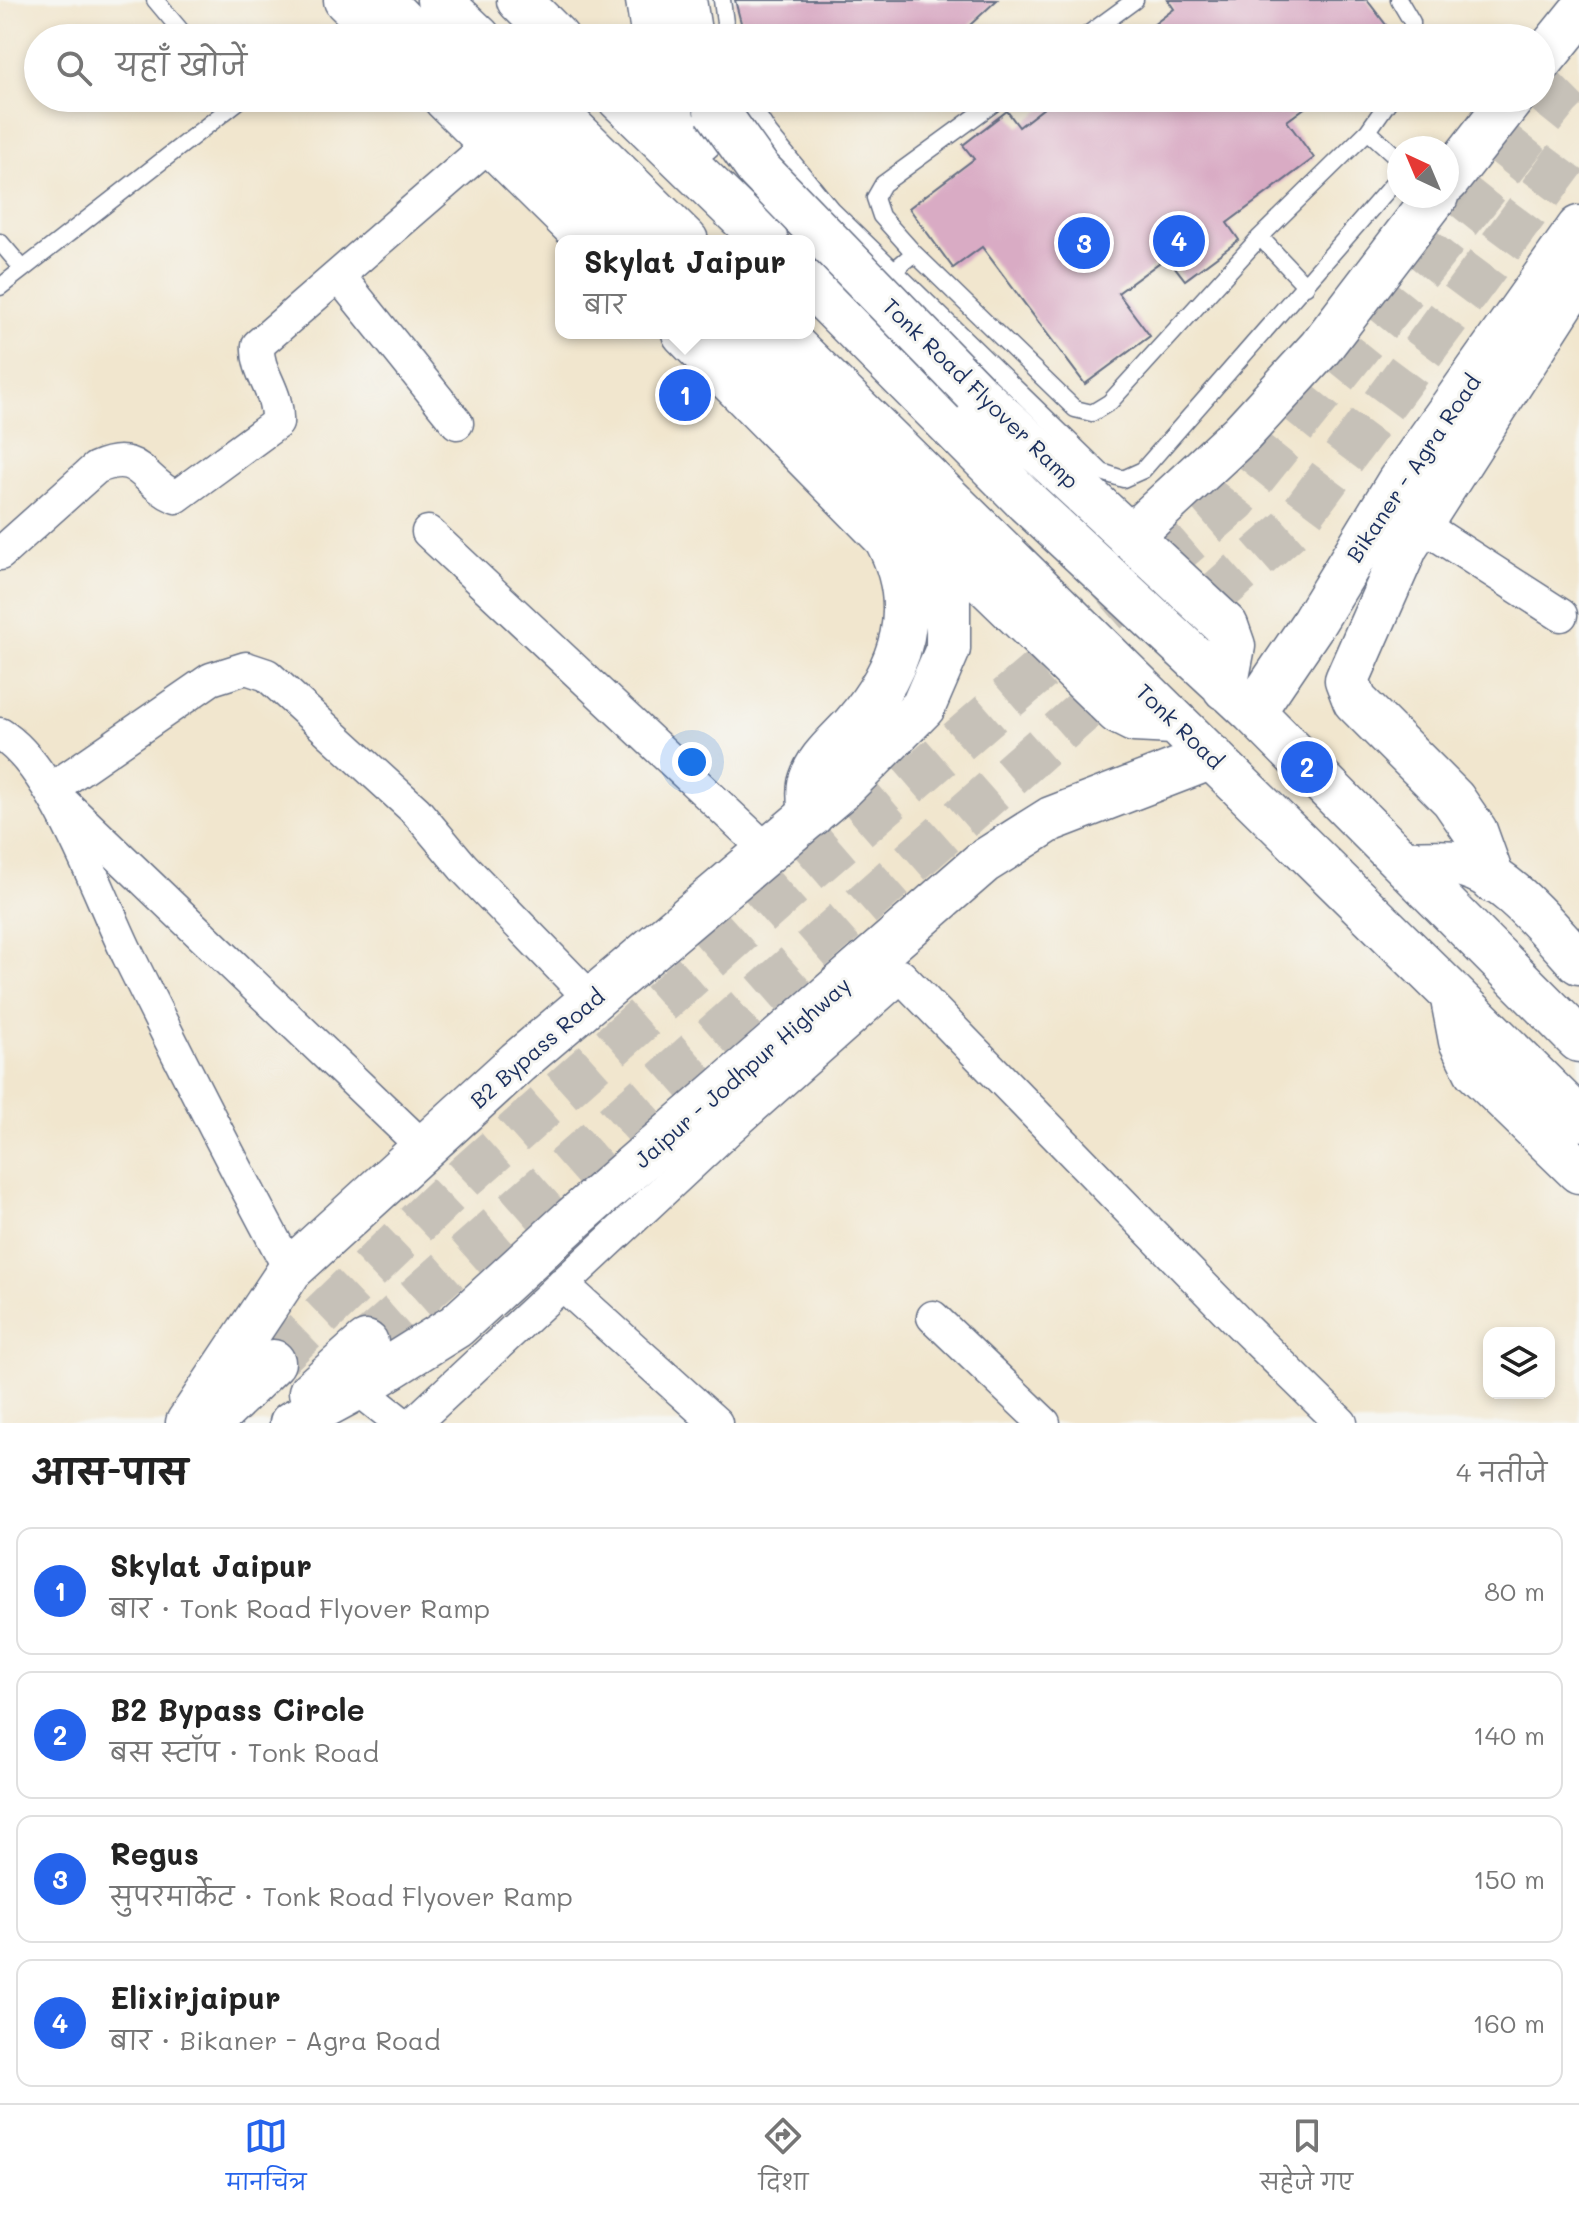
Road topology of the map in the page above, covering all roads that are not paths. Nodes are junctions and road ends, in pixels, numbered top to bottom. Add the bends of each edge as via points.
1 (155, 0) edge
2 (346, 0) edge
3 (381, 0) edge
4 (439, 0) edge
5 (519, 0) edge
6 (648, 0) edge
7 (684, 0) edge
8 (722, 0) edge
9 (1135, 0) edge
10 (1399, 0) edge
11 (1579, 14) edge
12 (175, 24) edge
13 (371, 24) edge
14 (404, 24) edge
15 (464, 24) edge
16 (543, 24) edge
17 (652, 24) edge
18 (688, 24) edge
19 (725, 24) edge
20 (1102, 24) edge
21 (1412, 24) edge
22 (1555, 44) edge
23 (225, 112) edge
24 (459, 112) edge
25 (494, 112) edge
26 (555, 112) edge
27 (633, 112) edge
28 (671, 112) edge
29 (719, 112) edge
30 (731, 112) edge
31 (756, 112) edge
32 (982, 112) edge
33 (1381, 112) edge
34 (1501, 112) edge
35 (1368, 131) junction
36 (491, 143) junction
37 (1387, 148) edge
38 (680, 157) junction
39 (1459, 166) edge
40 (1387, 191) edge
41 (1427, 208) edge
42 (1579, 228) edge
43 (584, 235) edge
44 (624, 235) edge
45 (680, 235) edge
46 (760, 235) edge
47 (1260, 237) junction
48 (0, 242) edge
49 (914, 253) junction
50 (23, 269) junction
51 (893, 271) junction
52 (339, 276) junction
53 (1579, 277) edge
54 (1306, 286) junction
55 (0, 287) edge
56 (815, 289) edge
57 (969, 308) junction
58 (952, 326) junction
59 (690, 339) edge
60 (733, 339) edge
61 (786, 339) edge
62 (457, 423) dead end
63 (917, 515) junction
64 (1420, 524) junction
65 (428, 532) dead end
66 (1130, 537) junction
67 (0, 554) edge
68 (1561, 615) dead end
69 (1239, 700) junction
70 (1173, 722) junction
71 (0, 734) edge
72 (1212, 757) junction
73 (50, 790) junction
74 (811, 815) junction
75 (769, 852) junction
76 (1405, 863) junction
77 (1493, 881) junction
78 (1579, 962) edge
79 (1452, 994) junction
80 (592, 1000) junction
81 (1579, 1040) edge
82 (1579, 1119) edge
83 (424, 1148) junction
84 (1579, 1171) edge
85 (290, 1270) junction
86 (562, 1284) junction
87 (933, 1317) dead end
88 (366, 1343) tunnel mouth
89 (273, 1362) tunnel mouth
90 (357, 1388) junction
91 (188, 1423) edge
92 (210, 1423) edge
93 (276, 1423) edge
94 (292, 1423) edge
95 (401, 1423) edge
96 (414, 1423) edge
97 (716, 1423) edge
98 (1044, 1423) edge
99 (1341, 1423) edge

1 - 12 lane
2 - 13 main road
3 - 14 main road
4 - 15 main road
5 - 16 main road
6 - 17 main road
7 - 18 main road
8 - 19 lane
9 - 20 lane
10 - 21 lane
11 - 22 main road
23 - 50 lane
24 - 36 main road
25 - 44 main road
26 - 45 main road
27 - 38 main road
28 - 38 main road
29 - 66 main road, Tonk Road Flyover Ramp, bridge via 758,169 975,392
30 - 38 main road
31 - 51 lane via 831,209
32 - 49 lane via 883,184 875,198 881,216
33 - 35 lane
34 - 39 main road
35 - 37 lane
35 - 47 lane
36 - 43 main road
36 - 52 street
38 - 46 main road
40 - 54 lane
41 - 66 main road via 1320,348 1242,433
42 - 69 main road, Bikaner - Agra Road via 1399,482 1312,625
47 - 54 lane
47 - 57 lane via 1110,402 1092,413 1075,409
48 - 50 lane
49 - 51 lane
49 - 57 lane
50 - 55 lane
51 - 58 lane
52 - 62 street
52 - 67 street via 258,345 257,357 278,404 277,423 176,497 161,491 137,465 115,460 96,468
53 - 64 main road
54 - 58 lane via 1143,470 1123,479 1102,472
56 - 69 main road via 1027,502
57 - 58 lane
59 - 74 main road via 886,538 898,559 905,634 867,709 816,770 809,786
60 - 63 main road
61 - 70 main road, Tonk Road
63 - 70 main road via 1118,712 1134,720
63 - 74 main road, B2 Bypass Road via 937,549 948,598 948,649 923,707
64 - 68 street
64 - 77 main road via 1347,680 1355,701 1453,799 1475,831
65 - 75 street
66 - 69 main road, Tonk Road Flyover Ramp via 1226,626
69 - 76 main road
70 - 72 main road, Tonk Road
71 - 73 street via 11,740
72 - 79 main road, Tonk Road
72 - 90 main road, Jaipur - Jodhpur Highway via 1051,819 983,862 456,1326
73 - 80 street via 211,679 246,668 267,675 416,811
73 - 83 street
73 - 85 street via 134,968
74 - 75 main road, B2 Bypass Road
75 - 80 main road, B2 Bypass Road
76 - 77 main road via 1454,863
76 - 81 main road
77 - 78 main road
79 - 82 main road, Tonk Road
79 - 84 main road via 1461,1041 1476,1071
80 - 83 main road, B2 Bypass Road
83 - 85 main road, B2 Bypass Road
85 - 91 main road, B2 Bypass Road
86 - 96 street
86 - 97 street
86 - 99 street via 901,976
87 - 98 street
88 - 93 main road
89 - 92 main road
90 - 94 main road, Jaipur - Jodhpur Highway
90 - 95 street

